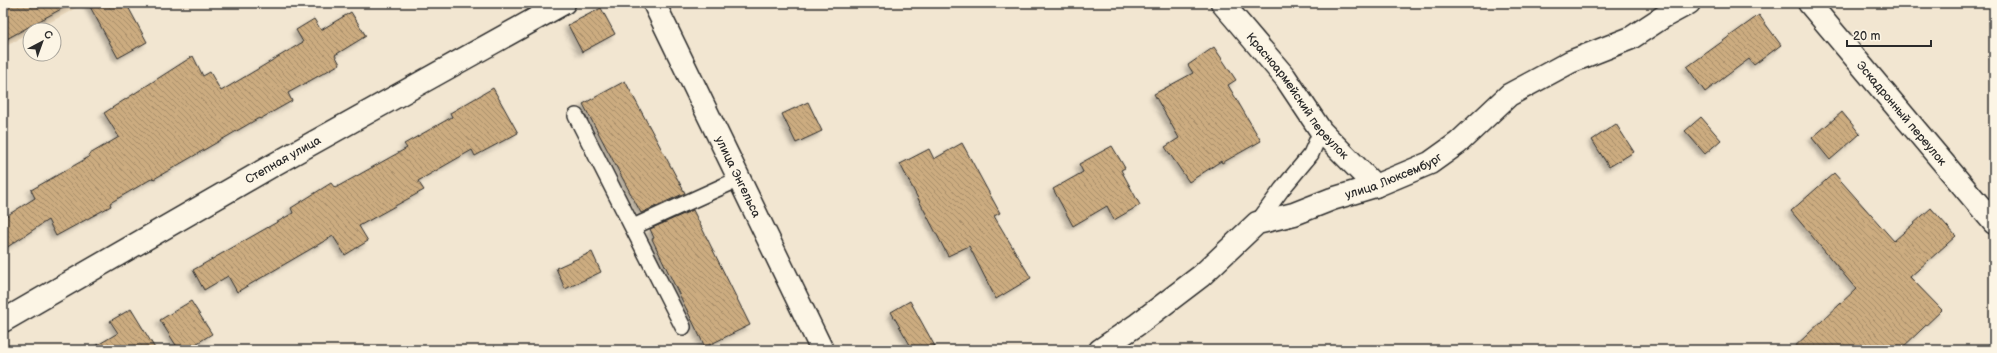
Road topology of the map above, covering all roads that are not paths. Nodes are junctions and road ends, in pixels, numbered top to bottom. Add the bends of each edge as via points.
1 (564, 3) edge
2 (654, 3) edge
3 (1222, 3) edge
4 (1690, 3) edge
5 (1809, 3) edge
6 (576, 116) dead end
7 (1321, 131) junction
8 (739, 179) junction
9 (1375, 186) junction
10 (1257, 223) junction
11 (1994, 223) edge
12 (632, 227) junction
13 (3, 321) edge
14 (683, 327) dead end
15 (822, 350) edge
16 (1100, 350) edge

1 - 13 street, Степная улица via 274,164
2 - 8 street, улица Энгельса
3 - 7 street, Красноармейский переулок via 1285,77
4 - 9 street, улица Люксембург via 1631,38 1570,62 1509,95 1458,143 1430,163
5 - 11 street, Эскадронный переулок
6 - 12 lane
7 - 9 street, Красноармейский переулок
7 - 10 lane via 1311,154
8 - 12 lane
8 - 15 street, улица Энгельса
9 - 10 street, улица Люксембург via 1294,214
10 - 16 street, улица Люксембург via 1200,276
12 - 14 lane

